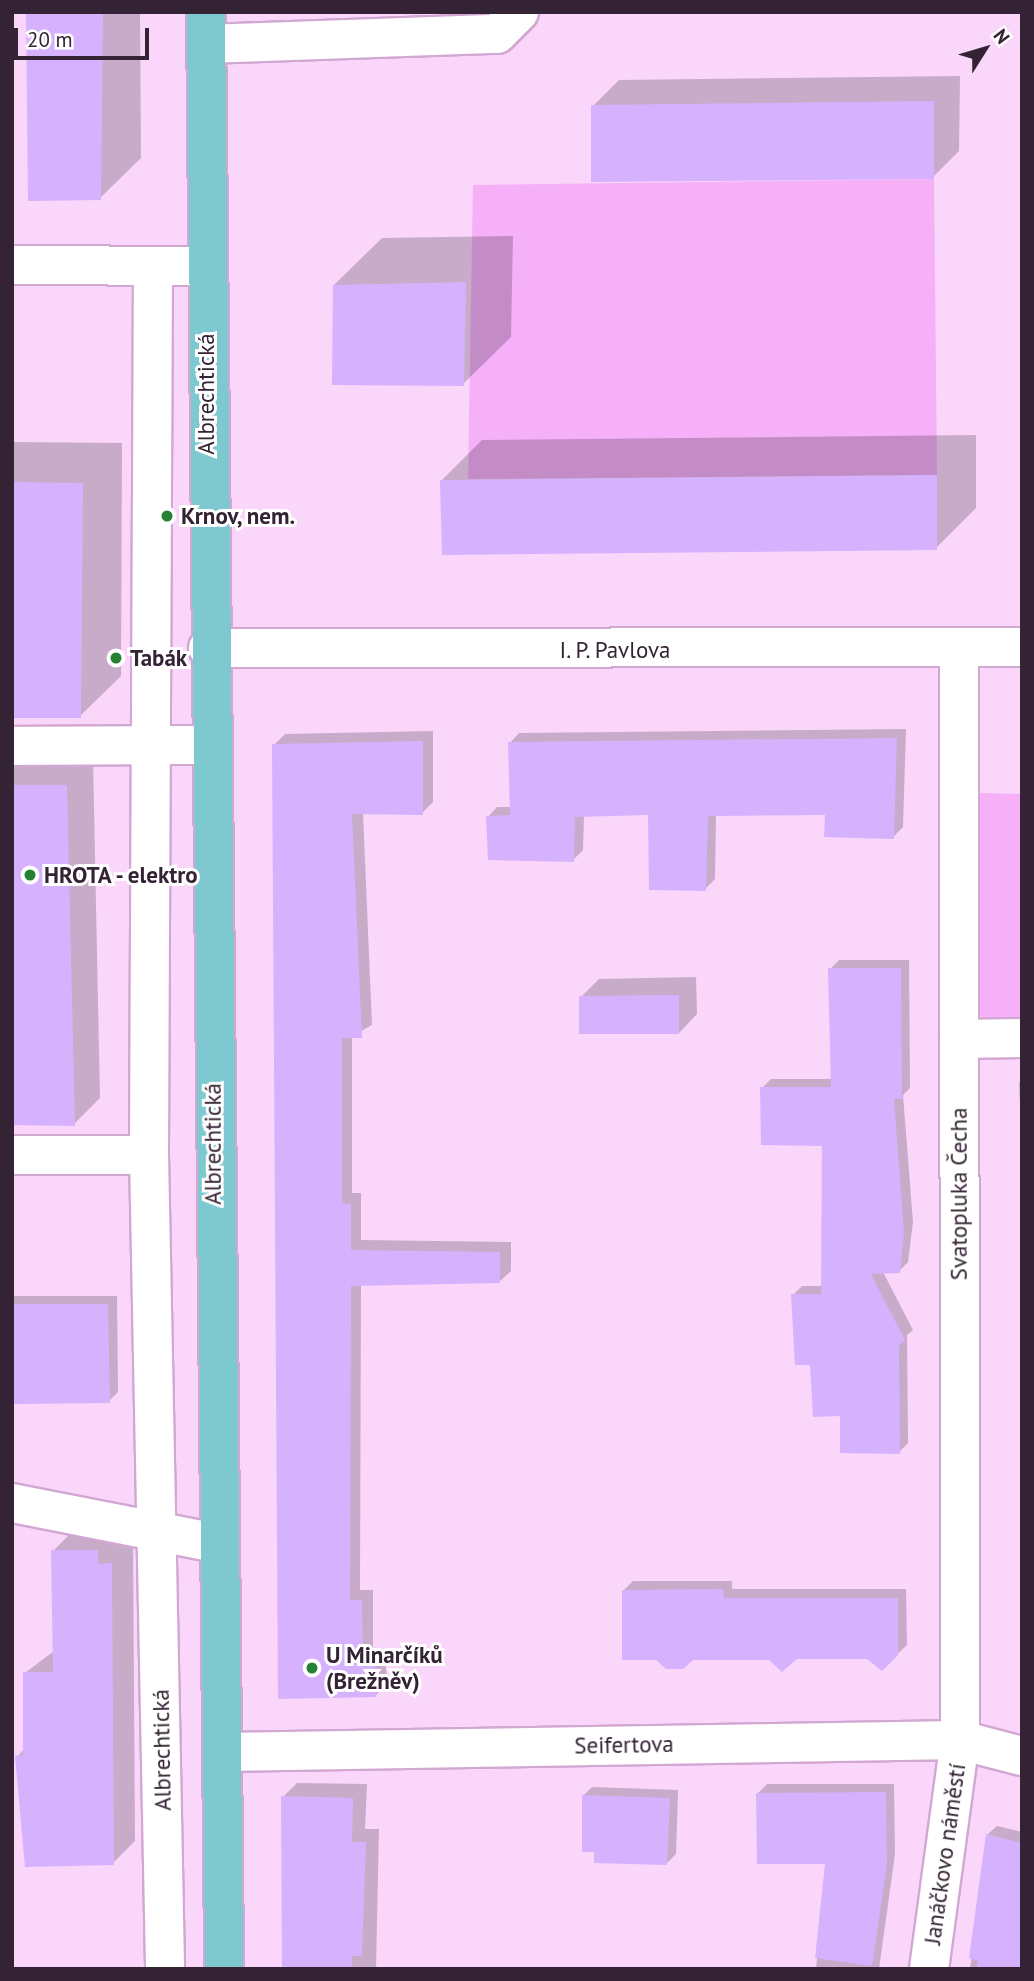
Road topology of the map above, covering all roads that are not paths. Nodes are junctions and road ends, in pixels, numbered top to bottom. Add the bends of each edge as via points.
1 (519, 12) edge
2 (206, 28) edge
3 (12, 265) edge
4 (153, 266) junction
5 (206, 266) junction
6 (1022, 647) edge
7 (208, 648) junction
8 (959, 648) junction
9 (148, 745) junction
10 (210, 745) junction
11 (12, 746) edge
12 (1022, 1038) edge
13 (959, 1039) junction
14 (149, 1154) junction
15 (12, 1155) edge
16 (12, 1503) edge
17 (159, 1532) junction
18 (215, 1543) junction
19 (960, 1740) junction
20 (224, 1752) junction
21 (1022, 1756) edge
22 (165, 1969) edge
23 (224, 1969) edge
24 (929, 1969) edge

1 - 2 street, Albrechtická via 497,34
2 - 5 main road, Albrechtická
3 - 4 street
4 - 5 street
4 - 9 street, Albrechtická
5 - 7 main road, Albrechtická
6 - 8 street, I. P. Pavlova
7 - 8 street, I. P. Pavlova
7 - 10 main road, Albrechtická
8 - 13 street, Svatopluka Čecha
9 - 10 street
9 - 11 street
9 - 14 street, Albrechtická
10 - 18 main road, Albrechtická
12 - 13 street
13 - 19 street, Svatopluka Čecha
14 - 15 street
14 - 17 street, Albrechtická
16 - 17 street
17 - 18 street
17 - 22 street, Albrechtická
18 - 20 main road, Albrechtická
19 - 20 street, Seifertova
19 - 21 street, Seifertova
19 - 24 street, Janáčkovo náměstí
20 - 23 main road, Albrechtická

